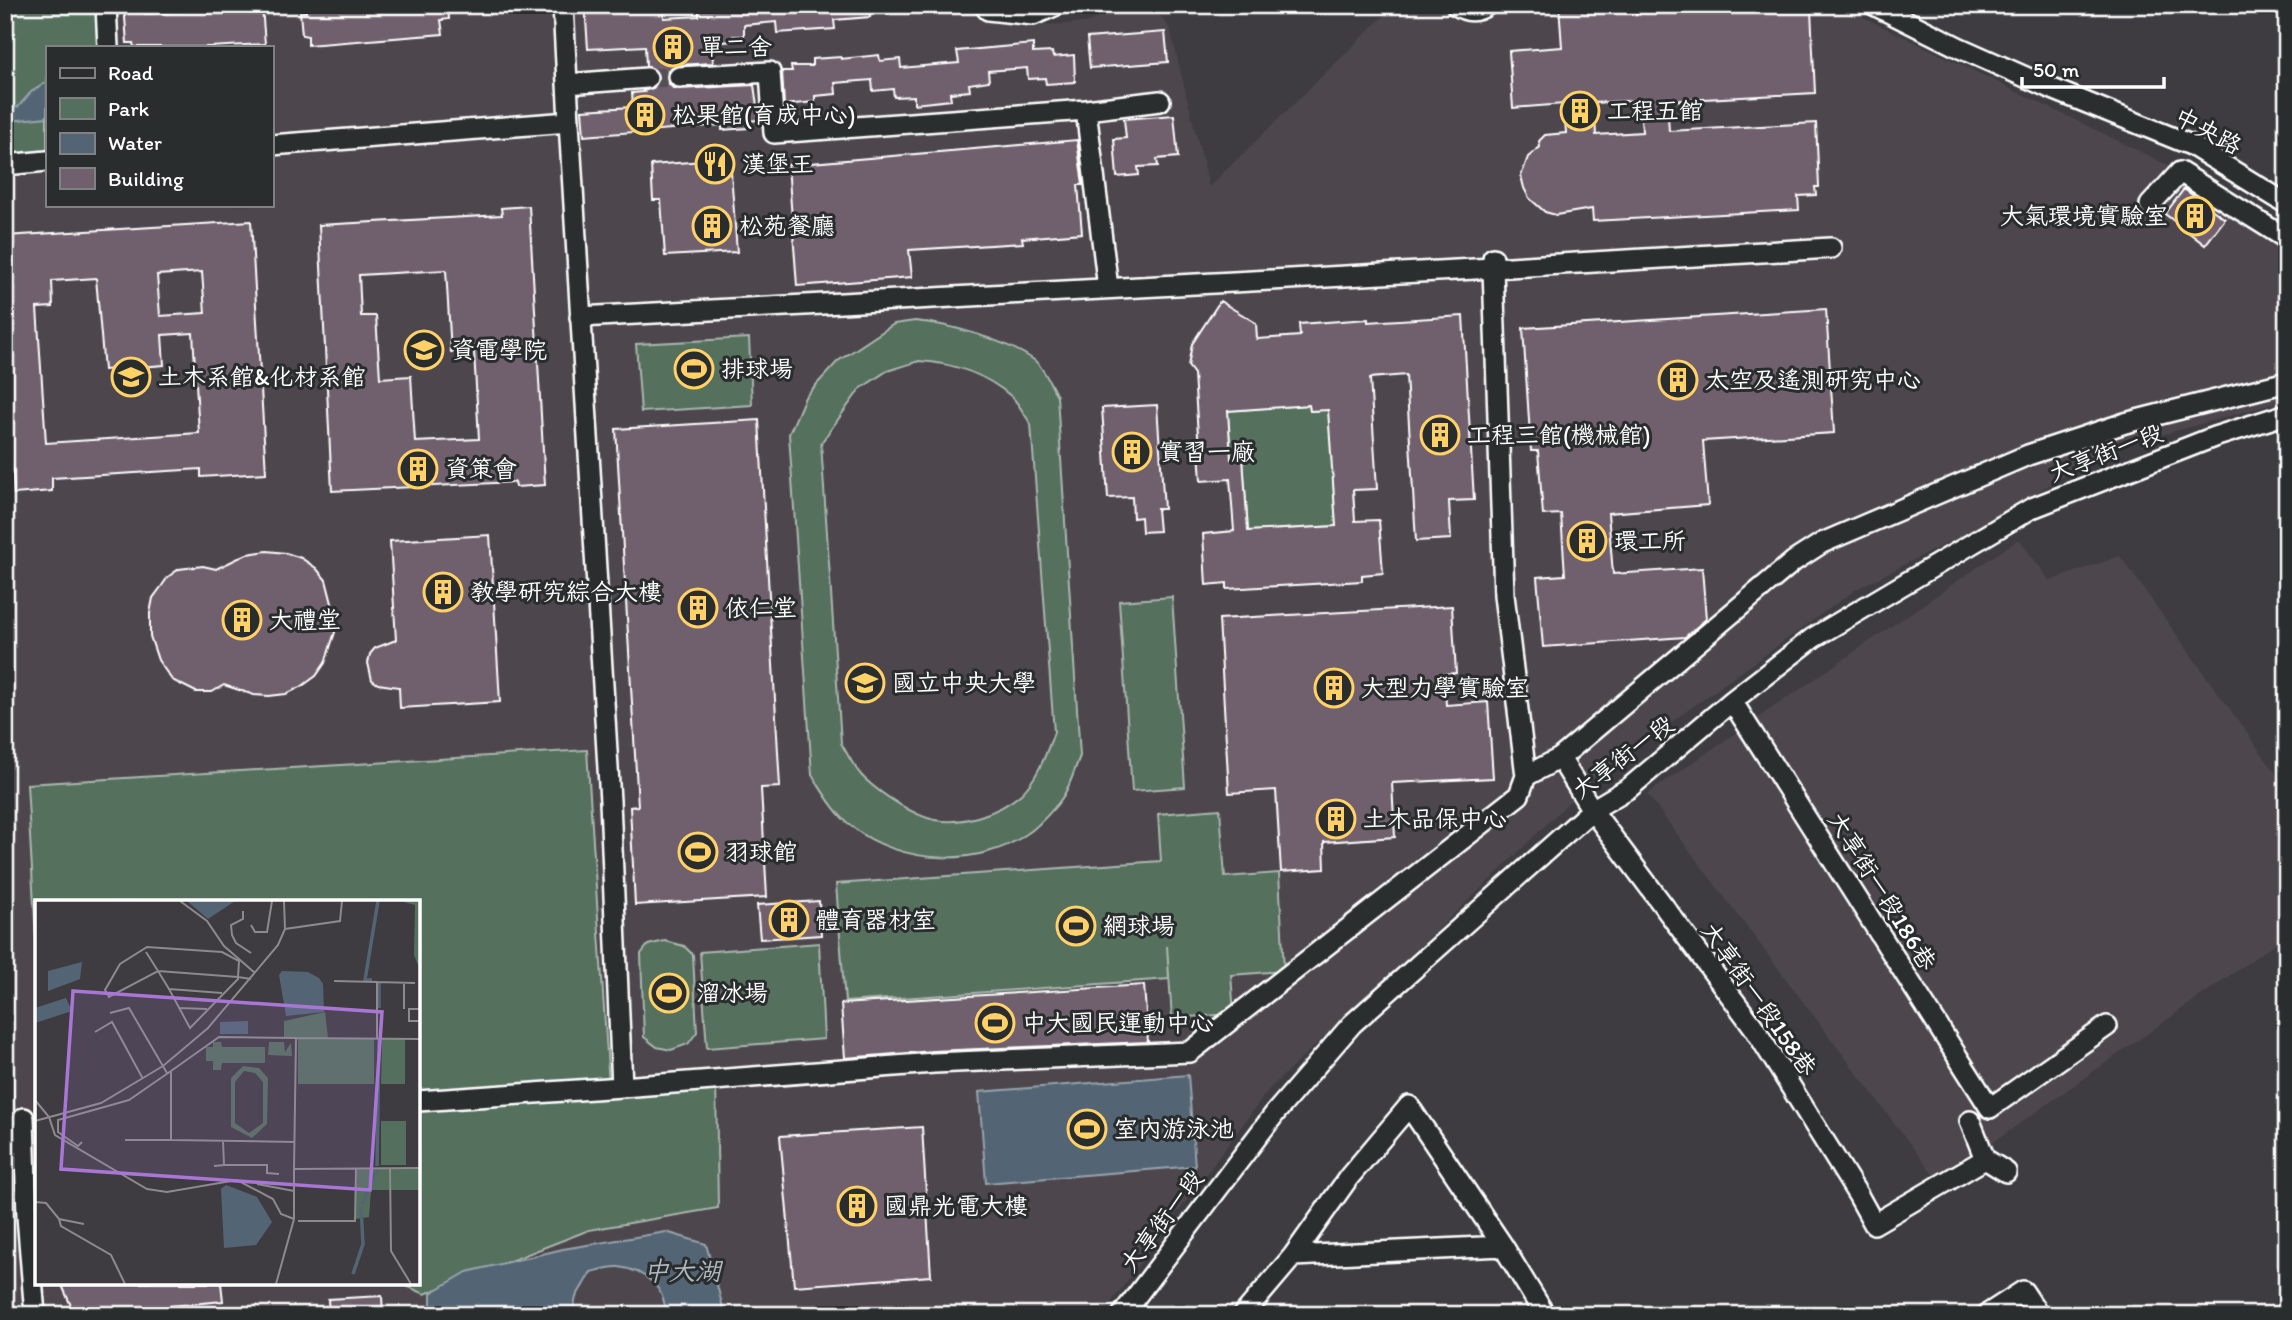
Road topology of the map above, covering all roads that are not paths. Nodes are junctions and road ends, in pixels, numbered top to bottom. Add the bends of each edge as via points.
1 (106, 5) edge
2 (563, 5) edge
3 (984, 5) edge
4 (1057, 5) edge
5 (1456, 5) edge
6 (1487, 5) edge
7 (1874, 5) edge
8 (108, 46) edge
9 (679, 77) tunnel mouth
10 (647, 78) tunnel mouth
11 (567, 84) junction
12 (1160, 102) dead end
13 (1086, 110) junction
14 (569, 122) junction
15 (273, 145) edge
16 (46, 161) edge
17 (5, 165) edge
18 (2287, 204) edge
19 (2150, 205) dead end
20 (2287, 239) edge
21 (1831, 248) dead end
22 (1493, 263) junction
23 (1108, 288) junction
24 (580, 317) junction
25 (2287, 382) edge
26 (2287, 414) edge
27 (1732, 701) junction
28 (1560, 758) junction
29 (1526, 776) junction
30 (1592, 810) junction
31 (2107, 1026) dead end
32 (622, 1087) junction
33 (420, 1101) edge
34 (22, 1118) edge
35 (1970, 1121) dead end
36 (1984, 1158) junction
37 (2006, 1172) dead end
38 (1503, 1246) junction
39 (1293, 1256) junction
40 (35, 1315) edge
41 (1122, 1315) edge
42 (1243, 1315) edge
43 (1545, 1315) edge
44 (1986, 1315) edge
45 (2039, 1315) edge

1 - 8 street
2 - 11 street
3 - 4 street via 988,10 1033,15
5 - 6 street via 1469,11
7 - 18 street, 中央路 via 2039,83 2191,145
9 - 13 street via 770,72 774,134
10 - 11 street
11 - 14 street
12 - 13 street
13 - 23 street
14 - 15 street
14 - 24 street
16 - 17 street
19 - 20 street via 2180,172
21 - 22 street
22 - 23 street
22 - 29 street via 1504,595
23 - 24 street
24 - 32 street via 610,801
25 - 28 street via 2125,423 2028,455 1822,543 1794,561
26 - 27 street, 大享街一段 via 2214,437 2032,508 1813,638
27 - 30 street, 大享街一段 via 1629,788
27 - 31 street, 大享街一段186巷 via 1990,1108
28 - 29 street
28 - 30 street, 大享街一段158巷
29 - 32 street via 1519,794 1189,1052 934,1063
30 - 36 street, 大享街一段158巷 via 1753,1026 1874,1224
30 - 41 street, 大享街一段 via 1352,1024 1276,1112
32 - 33 street
34 - 40 street
35 - 36 street
36 - 37 street
38 - 39 street
38 - 39 street via 1409,1106 1349,1177
38 - 43 street
39 - 42 street
44 - 45 street via 2023,1291

